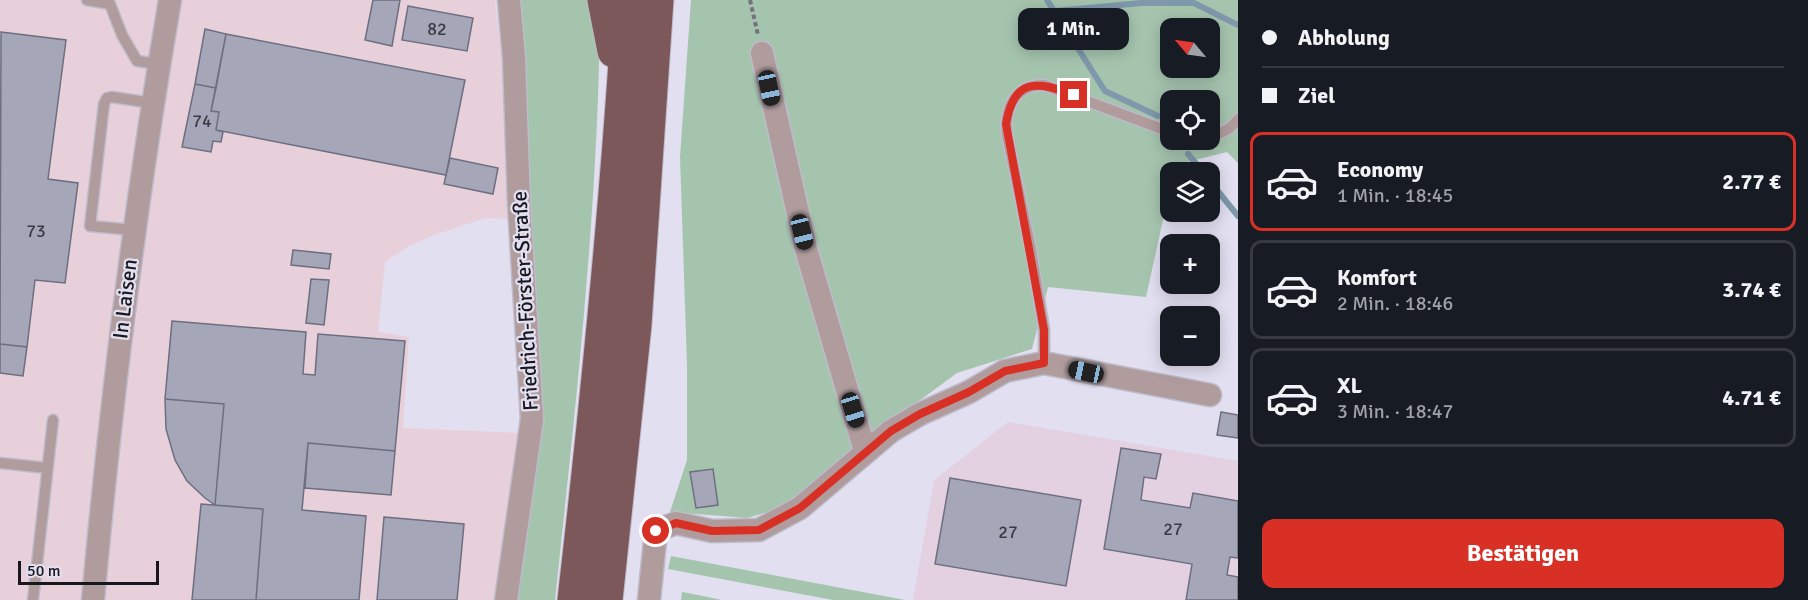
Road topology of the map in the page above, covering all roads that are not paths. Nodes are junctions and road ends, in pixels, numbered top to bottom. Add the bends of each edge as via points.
1 (87, 0) edge
2 (170, 0) edge
3 (509, 0) edge
4 (604, 0) edge
5 (629, 0) edge
6 (657, 0) edge
7 (670, 0) edge
8 (762, 53) road end
9 (654, 57) junction
10 (158, 64) junction
11 (623, 98) junction
12 (152, 103) junction
13 (1238, 119) edge
14 (1160, 128) edge
15 (1220, 133) edge
16 (134, 230) junction
17 (1044, 363) junction
18 (1210, 395) dead end
19 (53, 420) dead end
20 (866, 451) junction
21 (0, 463) edge
22 (47, 468) junction
23 (33, 600) edge
24 (93, 600) edge
25 (506, 600) edge
26 (574, 600) edge
27 (606, 600) edge
28 (649, 600) edge

1 - 10 lane via 110,4 137,61
2 - 10 street, In Laisen
3 - 25 street, Friedrich-Förster-Straße via 532,419
4 - 11 highway
5 - 11 highway
6 - 9 highway
7 - 9 highway
8 - 20 street via 806,249
9 - 27 highway via 635,325
10 - 12 street, In Laisen
11 - 26 highway via 598,392
12 - 16 street, In Laisen
12 - 16 lane via 112,97 104,104 90,226
13 - 15 lane
14 - 17 lane via 1044,85 1022,90 1008,110 1007,135 1044,330
16 - 24 street, In Laisen via 105,463
17 - 18 street
17 - 20 street via 1005,371 910,420
19 - 22 lane
20 - 28 street via 800,508 759,530 712,531 676,523 656,531
21 - 22 lane
22 - 23 lane

